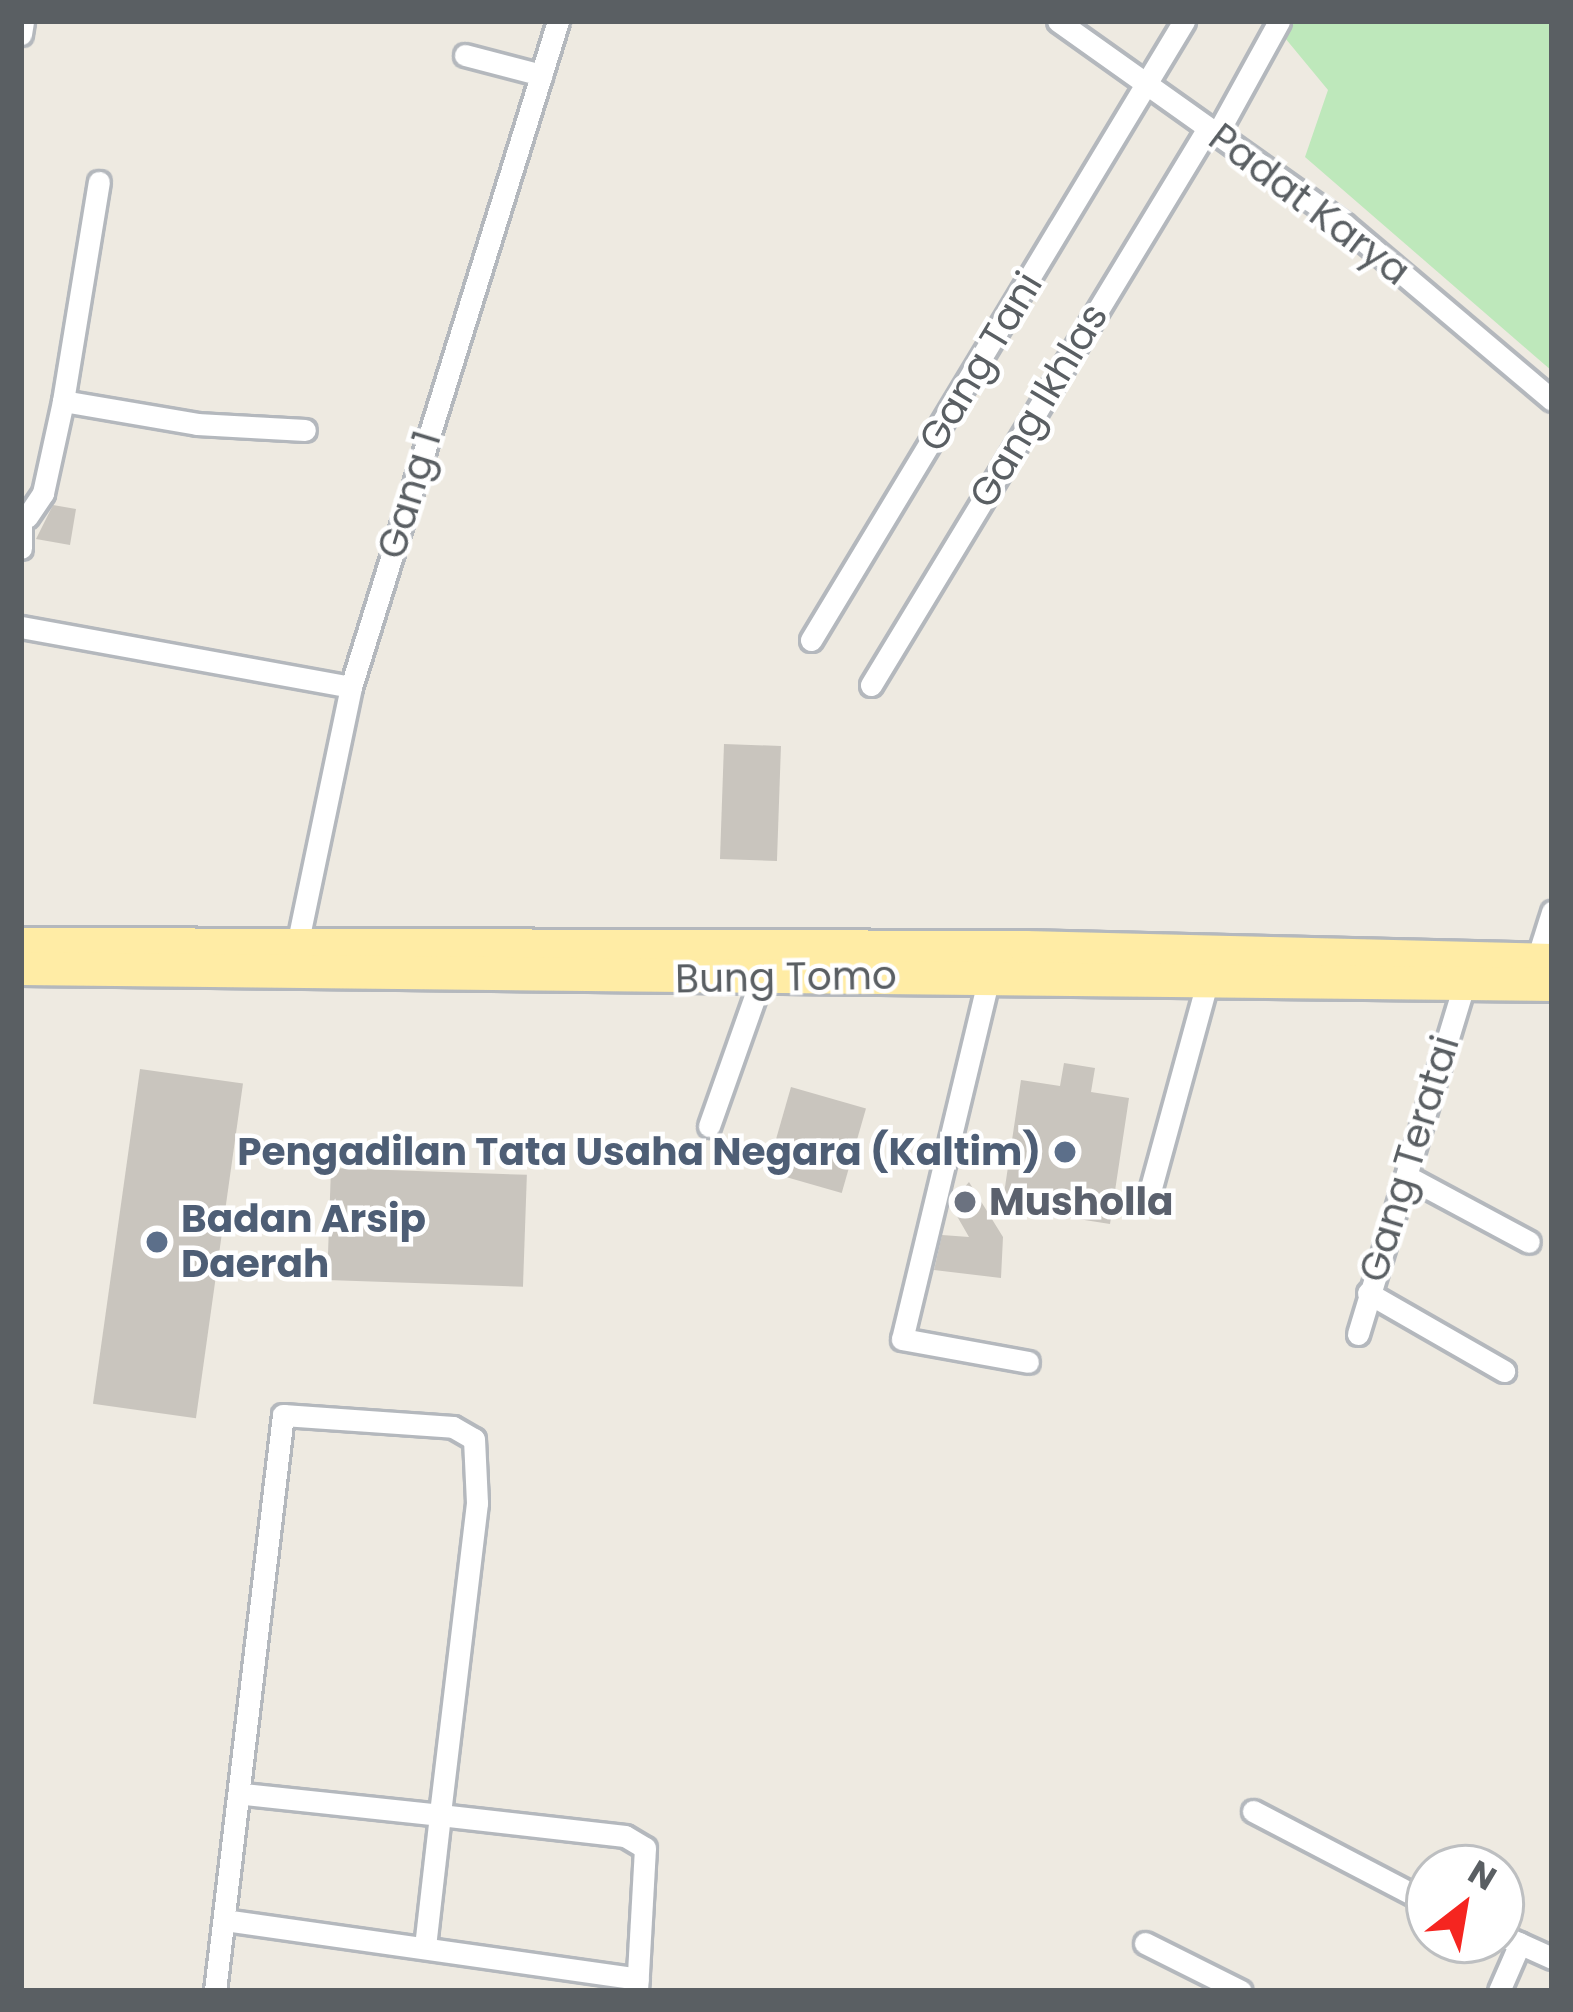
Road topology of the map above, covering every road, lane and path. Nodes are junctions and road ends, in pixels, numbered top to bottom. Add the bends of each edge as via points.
1 (23, 21) edge
2 (558, 21) edge
3 (1058, 21) edge
4 (1184, 21) edge
5 (1279, 21) edge
6 (21, 34) edge
7 (465, 55) dead end
8 (541, 75) junction
9 (1151, 83) junction
10 (1213, 131) junction
11 (99, 182) dead end
12 (63, 400) junction
13 (1552, 400) edge
14 (305, 430) dead end
15 (24, 516) edge
16 (21, 548) edge
17 (21, 627) edge
18 (811, 640) dead end
19 (871, 685) dead end
20 (351, 687) junction
21 (1552, 912) edge
22 (21, 944) edge
23 (294, 961) junction
24 (893, 962) junction
25 (21, 968) edge
26 (1543, 972) edge
27 (763, 976) junction
28 (989, 977) junction
29 (1208, 980) junction
30 (1464, 985) junction
31 (709, 1126) dead end
32 (1408, 1177) junction
33 (1148, 1195) dead end
34 (1529, 1242) dead end
35 (1368, 1293) junction
36 (1358, 1334) dead end
37 (1028, 1362) dead end
38 (1504, 1371) dead end
39 (244, 1794) junction
40 (1253, 1811) dead end
41 (440, 1815) junction
42 (1405, 1893) edge
43 (226, 1920) junction
44 (1145, 1942) dead end
45 (424, 1946) junction
46 (637, 1985) edge
47 (215, 1991) edge
48 (1241, 1991) edge

1 - 6 street
2 - 8 street, Gang 1
3 - 9 street, Padat Karya
4 - 9 street, Gang Tani
5 - 10 street, Gang Ikhlas
7 - 8 street
8 - 20 street, Gang 1
9 - 10 street, Padat Karya
9 - 18 street, Gang Tani
10 - 13 street, Padat Karya via 1345,225
10 - 19 street, Gang Ikhlas
11 - 12 street
12 - 14 street via 197,424
12 - 15 street via 43,493
15 - 16 street
17 - 20 street
20 - 23 street, Gang 1
21 - 26 street
22 - 23 main road, Bung Tomo
23 - 24 main road, Bung Tomo
23 - 25 main road, Bung Tomo
23 - 27 main road, Bung Tomo
24 - 26 main road, Bung Tomo
24 - 27 main road, Bung Tomo
24 - 28 main road, Bung Tomo
26 - 30 main road, Bung Tomo
27 - 31 street
28 - 29 main road, Bung Tomo
28 - 37 street via 902,1339
29 - 30 main road, Bung Tomo
29 - 33 street
30 - 32 street, Gang Teratai
32 - 34 street
32 - 35 street, Gang Teratai
35 - 36 street, Gang Teratai
35 - 38 street
39 - 41 street
39 - 41 street via 283,1415 453,1427 474,1439 481,1460
39 - 43 street
40 - 42 street
41 - 45 street
41 - 46 street via 625,1836 644,1848
43 - 45 street
43 - 47 street
44 - 48 street
45 - 46 street

